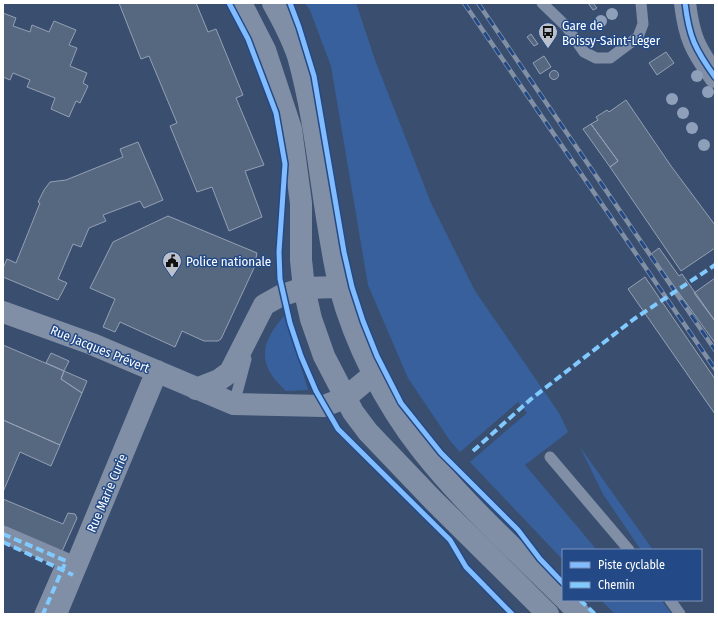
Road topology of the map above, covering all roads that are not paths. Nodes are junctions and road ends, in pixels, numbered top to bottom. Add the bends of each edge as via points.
1 (241, 3) edge
2 (273, 3) edge
3 (542, 3) edge
4 (641, 3) edge
5 (685, 3) edge
6 (715, 77) edge
7 (304, 288) junction
8 (340, 288) junction
9 (3, 312) edge
10 (254, 328) junction
11 (157, 371) junction
12 (374, 374) junction
13 (196, 389) junction
14 (346, 398) junction
15 (234, 404) junction
16 (550, 457) dead end
17 (3, 534) edge
18 (3, 542) edge
19 (628, 549) edge
20 (68, 572) junction
21 (562, 596) edge
22 (567, 601) edge
23 (671, 601) edge
24 (43, 614) edge
25 (56, 614) edge
26 (548, 614) edge
27 (580, 614) edge
28 (680, 614) edge

1 - 7 street via 265,50 291,130 301,203 301,260
2 - 8 street via 297,54 309,108
3 - 4 lane via 566,26 584,52 596,58 610,58 638,37 643,24
5 - 6 street via 694,47
7 - 8 street
7 - 10 street via 280,296 264,305
7 - 14 street via 311,319 324,356
8 - 12 street via 356,334
9 - 11 street, Rue Jacques Prévert
10 - 13 street via 230,372 219,380
10 - 15 lane
11 - 13 street, Rue Jacques Prévert
11 - 20 street, Rue Marie Curie
12 - 14 street
12 - 21 street via 402,422 433,464 463,498
13 - 15 street, Rue Jacques Prévert
14 - 15 street, Rue Jacques Prévert via 320,407
14 - 26 street via 368,432
16 - 19 lane
17 - 20 street via 66,561
18 - 20 street
20 - 24 street
20 - 25 street, Rue Marie Curie
22 - 27 street
23 - 28 lane

